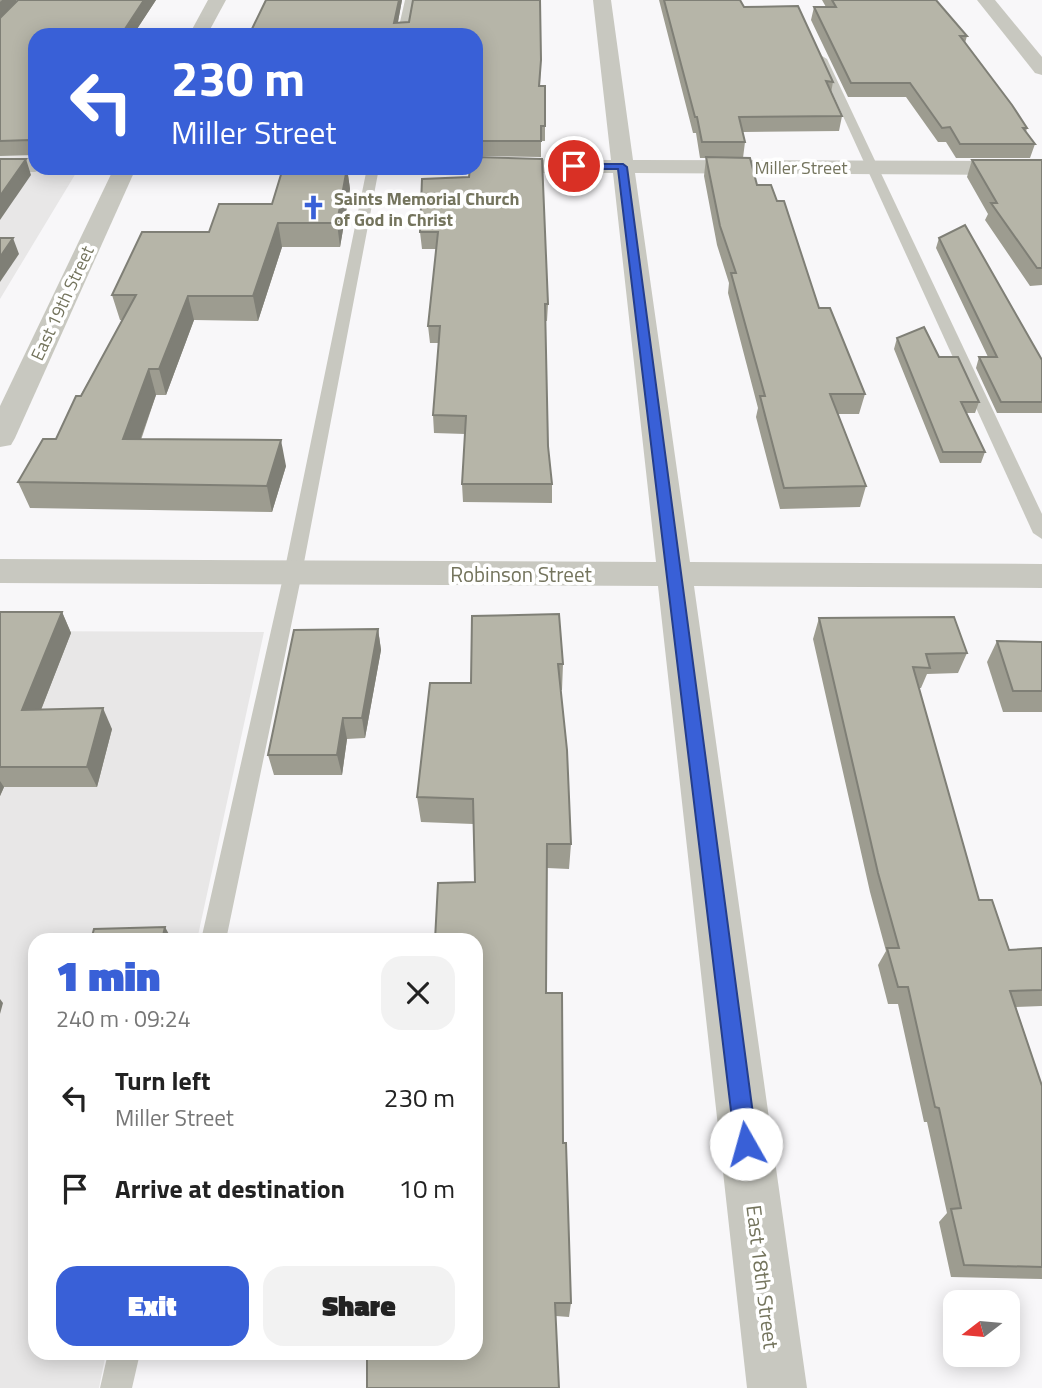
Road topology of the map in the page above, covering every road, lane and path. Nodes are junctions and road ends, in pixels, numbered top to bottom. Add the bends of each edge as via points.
1 (217, 0) edge
2 (410, 0) edge
3 (602, 0) edge
4 (986, 0) edge
5 (202, 28) edge
6 (404, 28) edge
7 (817, 48) edge
8 (1042, 69) edge
9 (0, 165) edge
10 (28, 165) edge
11 (483, 166) edge
12 (623, 167) junction
13 (873, 167) junction
14 (1042, 168) edge
15 (122, 175) edge
16 (372, 175) edge
17 (0, 438) edge
18 (1042, 533) edge
19 (0, 571) edge
20 (293, 573) junction
21 (674, 574) junction
22 (1042, 576) edge
23 (215, 933) edge
24 (122, 1360) edge
25 (116, 1388) edge
26 (777, 1388) edge

1 - 5 street
2 - 6 lane
3 - 12 street, East 18th Street
4 - 8 street
7 - 13 lane
9 - 10 street
11 - 12 street, Miller Street
12 - 13 street, Miller Street
12 - 21 street, East 18th Street
13 - 14 street, Miller Street
13 - 18 lane
15 - 17 street, East 19th Street
16 - 20 lane
19 - 20 street, Robinson Street
20 - 21 street, Robinson Street
20 - 23 lane
21 - 22 street, Robinson Street
21 - 26 street, East 18th Street
24 - 25 lane

